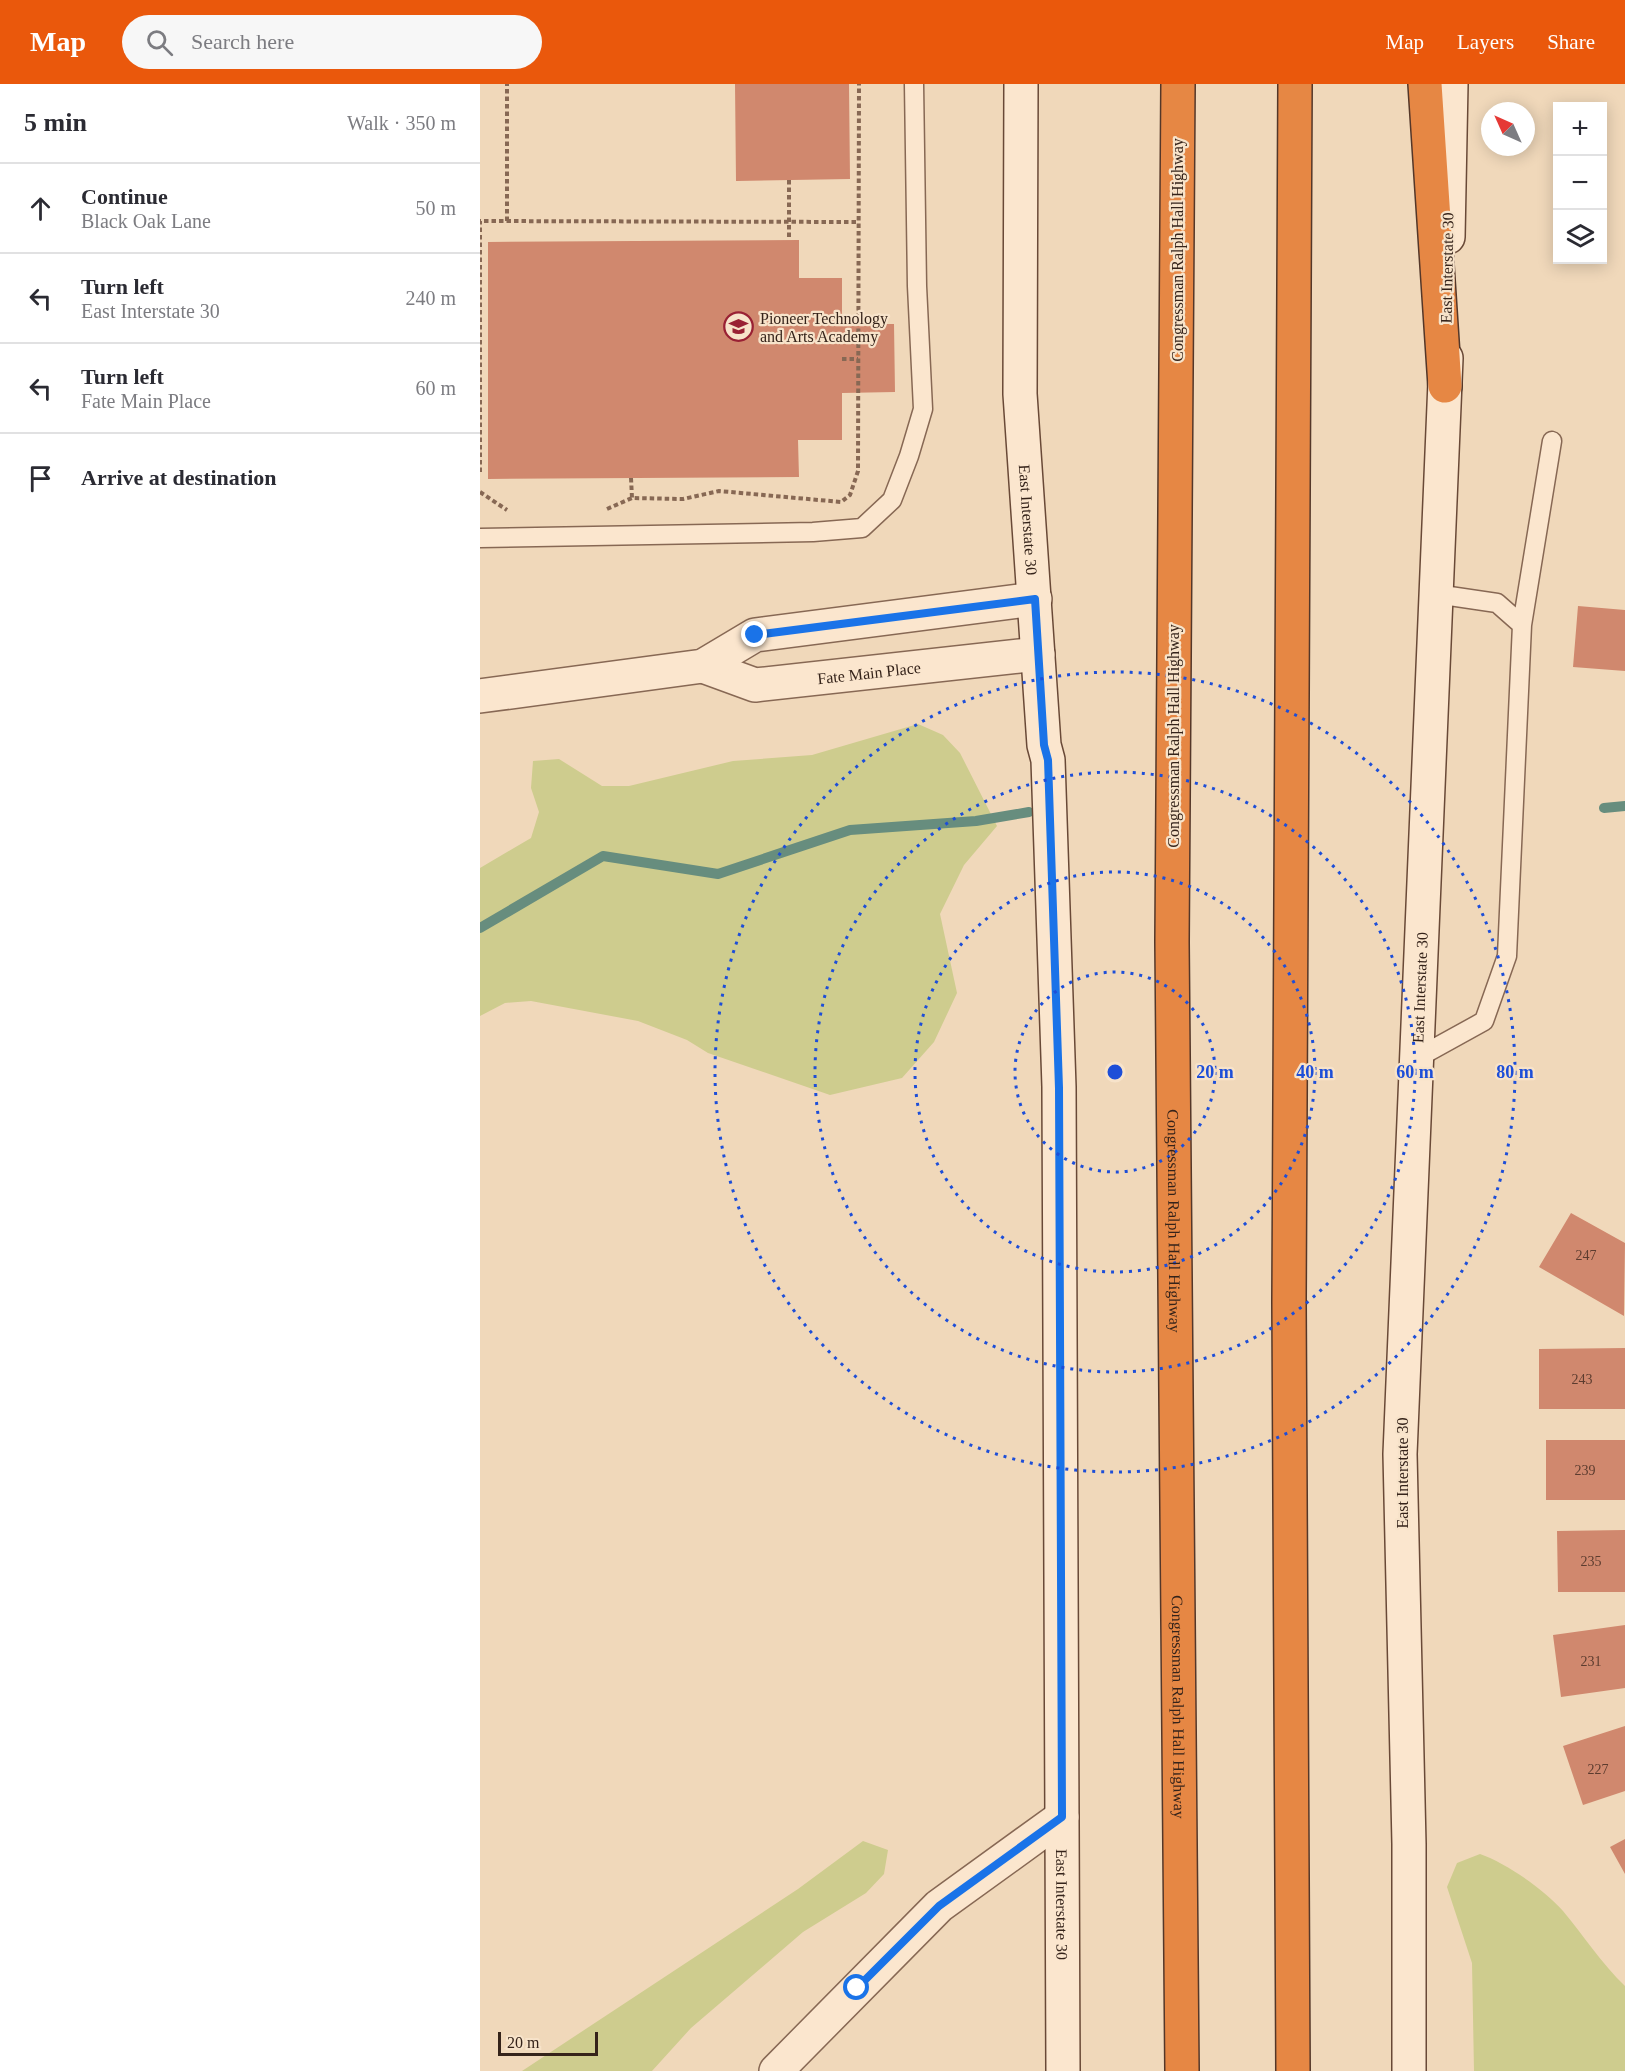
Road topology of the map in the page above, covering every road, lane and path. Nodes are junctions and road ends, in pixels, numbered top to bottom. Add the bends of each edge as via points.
1 (507, 84) edge
2 (859, 84) edge
3 (914, 84) edge
4 (1021, 84) edge
5 (1178, 84) edge
6 (1295, 84) edge
7 (1425, 84) edge
8 (1451, 84) edge
9 (789, 180) dead end
10 (507, 221) junction
11 (789, 221) junction
12 (858, 222) junction
13 (789, 240) dead end
14 (842, 359) dead end
15 (858, 359) junction
16 (1445, 386) junction
17 (1552, 441) dead end
18 (480, 472) edge
19 (632, 478) dead end
20 (480, 492) edge
21 (632, 498) junction
22 (516, 510) dead end
23 (601, 512) dead end
24 (480, 538) edge
25 (1436, 594) junction
26 (1035, 599) junction
27 (1522, 626) junction
28 (1038, 654) junction
29 (703, 666) junction
30 (480, 696) edge
31 (1417, 1058) junction
32 (1062, 1817) junction
33 (776, 2071) edge
34 (1063, 2071) edge
35 (1182, 2071) edge
36 (1293, 2071) edge
37 (1409, 2071) edge

1 - 10 path
2 - 12 path
3 - 24 lane via 916,286 923,409 892,500 862,528
4 - 26 main road, East Interstate 30 via 1020,394
5 - 35 highway, Congressman Ralph Hall Highway via 1172,942
6 - 36 highway via 1289,1302
7 - 16 highway
8 - 16 main road, East Interstate 30
9 - 11 path
10 - 11 path
10 - 18 path via 480,221
11 - 12 path
11 - 13 path
12 - 15 path
14 - 15 path
15 - 21 path via 858,471 850,495 841,502 737,491 683,498
16 - 25 main road, East Interstate 30
17 - 27 lane
19 - 21 path
20 - 22 path via 499,506
21 - 23 path
25 - 27 lane via 1497,603
25 - 31 main road, East Interstate 30
26 - 28 main road, East Interstate 30
26 - 29 main road, Fate Main Place via 755,635
27 - 31 lane via 1507,956 1484,1021
28 - 29 main road, Fate Main Place via 754,685
28 - 32 main road, East Interstate 30 via 1048,760 1059,1088
29 - 30 main road, Fate Main Place
31 - 37 main road, East Interstate 30 via 1400,1454 1409,1844
32 - 33 main road via 939,1906
32 - 34 main road, East Interstate 30

